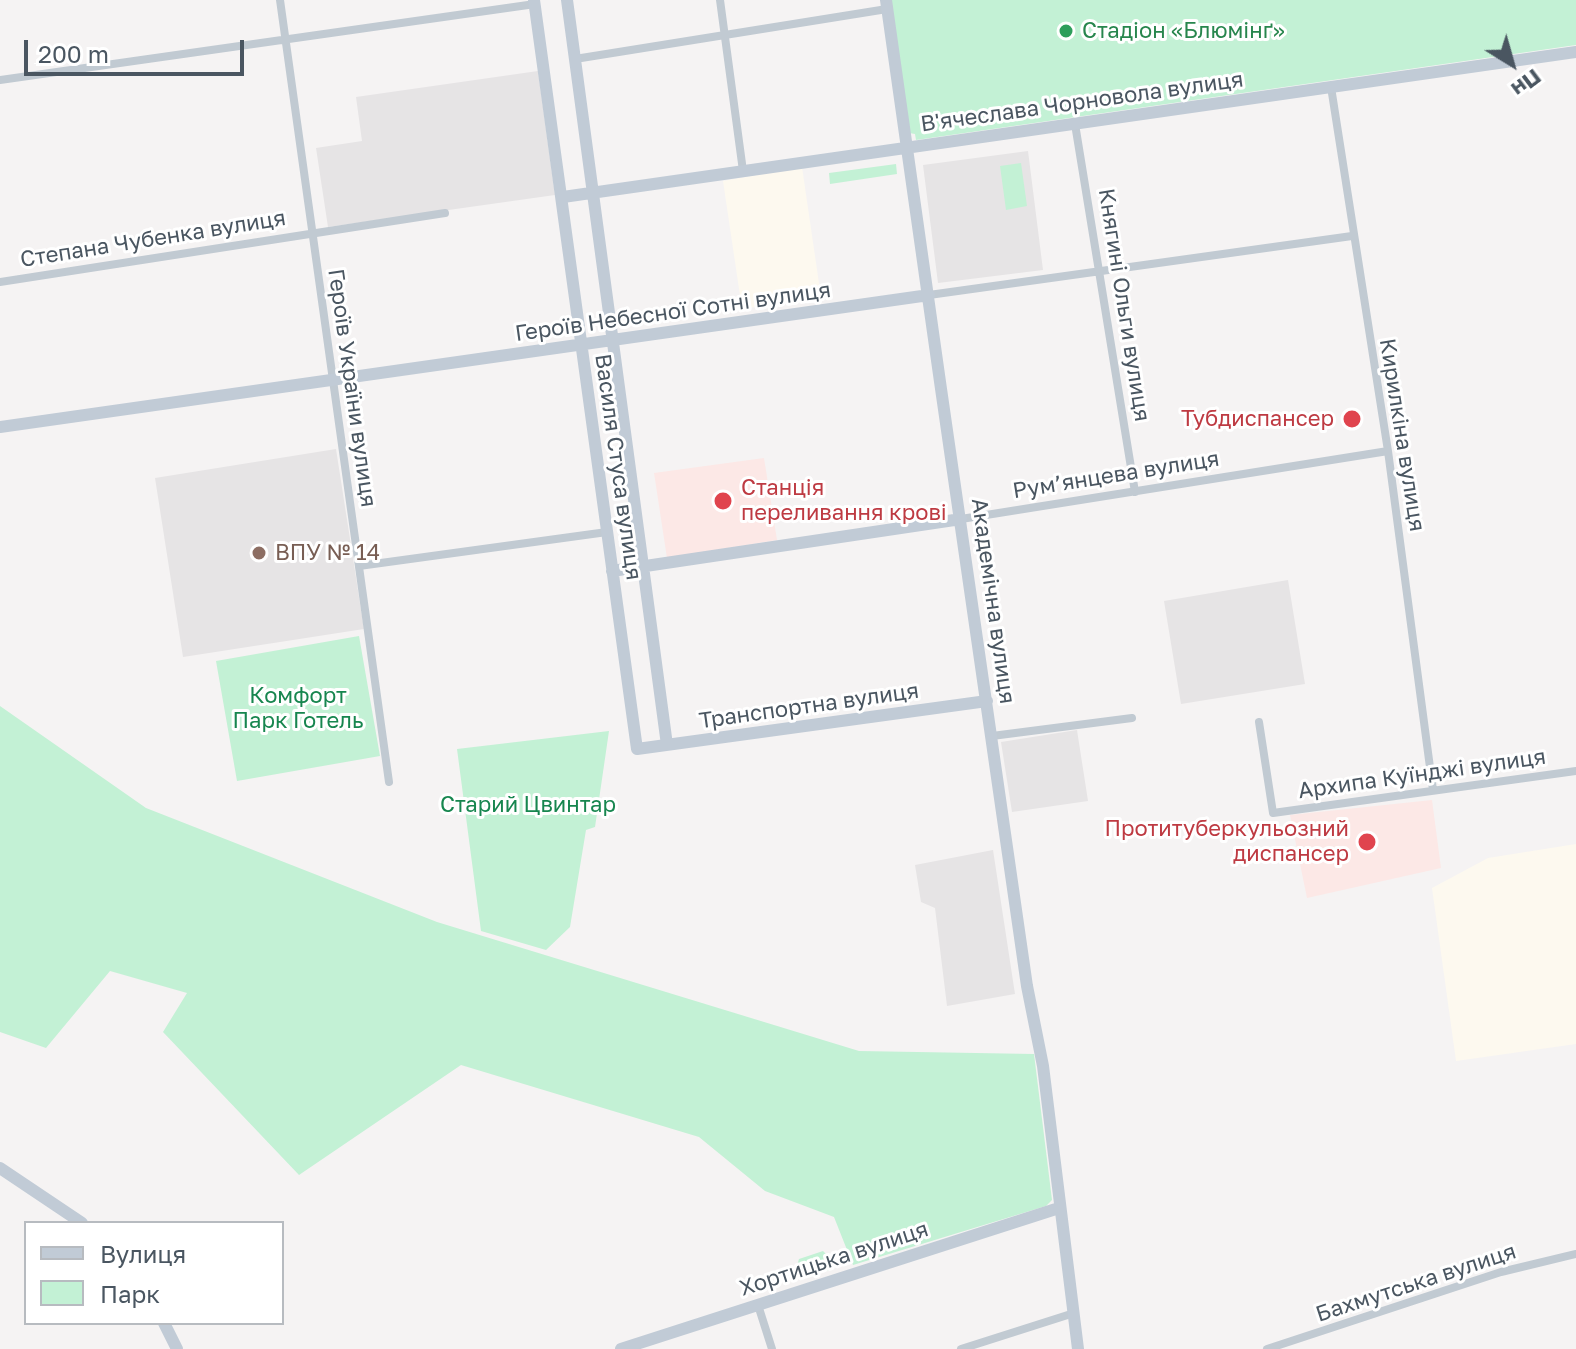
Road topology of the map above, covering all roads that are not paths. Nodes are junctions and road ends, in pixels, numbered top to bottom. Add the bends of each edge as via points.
1 (280, 0) edge
2 (567, 0) edge
3 (720, 0) edge
4 (534, 2) edge
5 (886, 4) edge
6 (725, 35) junction
7 (285, 38) junction
8 (1576, 52) edge
9 (575, 59) junction
10 (0, 80) edge
11 (1331, 87) junction
12 (1075, 124) junction
13 (904, 148) junction
14 (743, 171) junction
15 (594, 192) junction
16 (563, 197) junction
17 (445, 213) dead end
18 (312, 231) junction
19 (1352, 236) junction
20 (1101, 271) junction
21 (0, 282) edge
22 (929, 295) junction
23 (614, 341) junction
24 (581, 346) junction
25 (333, 382) junction
26 (0, 427) edge
27 (1388, 451) junction
28 (1135, 492) junction
29 (961, 519) junction
30 (607, 532) junction
31 (359, 566) junction
32 (645, 566) junction
33 (612, 571) junction
34 (987, 701) junction
35 (1132, 718) dead end
36 (1259, 722) dead end
37 (992, 736) junction
38 (667, 745) junction
39 (637, 749) joint
40 (1576, 771) edge
41 (389, 782) dead end
42 (1433, 790) junction
43 (0, 1168) edge
44 (1059, 1208) junction
45 (79, 1221) edge
46 (1576, 1254) edge
47 (758, 1305) junction
48 (1074, 1313) junction
49 (165, 1325) edge
50 (177, 1349) edge
51 (621, 1349) edge
52 (772, 1349) edge
53 (961, 1349) edge
54 (1078, 1349) edge
55 (1267, 1349) edge

1 - 7 street, Героїв України вулиця
2 - 9 street, Василя Стуса вулиця
3 - 6 street
4 - 7 street
4 - 16 street, Василя Стуса вулиця
5 - 6 street
5 - 13 street, Академічна вулиця
6 - 9 street
6 - 14 street
7 - 10 street
7 - 18 street, Героїв України вулиця
8 - 11 street, В'ячеслава Чорновола вулиця
9 - 15 street, Василя Стуса вулиця
11 - 12 street, В'ячеслава Чорновола вулиця
11 - 19 street, Кирилкіна вулиця
12 - 13 street, В'ячеслава Чорновола вулиця
12 - 20 street, Княгині Ольги вулиця
13 - 14 street, В'ячеслава Чорновола вулиця
13 - 22 street, Академічна вулиця
14 - 15 street, В'ячеслава Чорновола вулиця
15 - 16 street, В'ячеслава Чорновола вулиця
15 - 23 street, Василя Стуса вулиця
16 - 24 street, Василя Стуса вулиця
17 - 18 street
18 - 21 street, Степана Чубенка вулиця
18 - 25 street, Героїв України вулиця
19 - 20 street, Героїв Небесної Сотні вулиця
19 - 27 street, Кирилкіна вулиця
20 - 22 street, Героїв Небесної Сотні вулиця
20 - 28 street, Княгині Ольги вулиця
22 - 23 street, Героїв Небесної Сотні вулиця
22 - 29 street, Академічна вулиця
23 - 24 street, Героїв Небесної Сотні вулиця
23 - 32 street, Василя Стуса вулиця
24 - 25 street, Героїв Небесної Сотні вулиця
24 - 30 street, Василя Стуса вулиця
25 - 26 street, Героїв Небесної Сотні вулиця
25 - 31 street, Героїв України вулиця
27 - 28 street, Рум’янцева вулиця
27 - 42 street, Кирилкіна вулиця
28 - 29 street, Рум’янцева вулиця
29 - 32 street, Рум’янцева вулиця
29 - 34 street, Академічна вулиця
30 - 31 street
30 - 33 street, Василя Стуса вулиця
31 - 41 street, Героїв України вулиця
32 - 33 street, Рум’янцева вулиця
32 - 38 street, Василя Стуса вулиця
33 - 39 street, Василя Стуса вулиця
34 - 37 street, Академічна вулиця
34 - 38 street, Транспортна вулиця
35 - 37 street
36 - 42 street, Архипа Куїнджі вулиця via 1273,813
37 - 44 street, Академічна вулиця
38 - 39 street, Транспортна вулиця
40 - 42 street, Архипа Куїнджі вулиця
43 - 45 street
44 - 47 street, Хортицька вулиця
44 - 48 street, Академічна вулиця
46 - 55 street, Бахмутська вулиця via 1501,1272
47 - 51 street, Хортицька вулиця
47 - 52 street
48 - 53 street
48 - 54 street, Академічна вулиця
49 - 50 street

